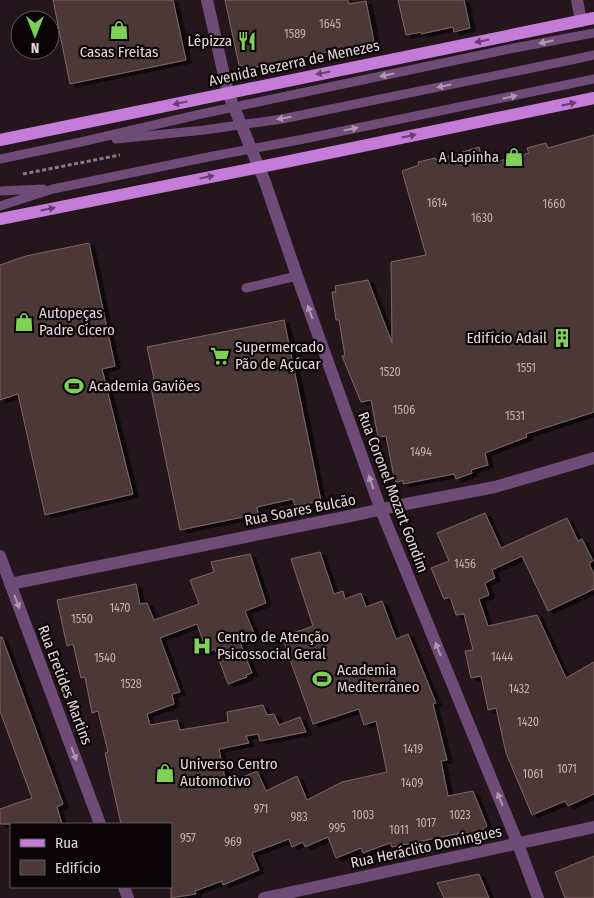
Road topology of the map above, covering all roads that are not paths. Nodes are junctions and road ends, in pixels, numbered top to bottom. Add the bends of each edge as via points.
1 (207, 0) edge
2 (577, 0) edge
3 (594, 18) edge
4 (581, 21) junction
5 (594, 33) edge
6 (594, 55) edge
7 (594, 79) edge
8 (228, 93) junction
9 (594, 98) edge
10 (234, 107) junction
11 (241, 125) junction
12 (0, 140) edge
13 (81, 142) junction
14 (251, 149) junction
15 (0, 159) edge
16 (259, 167) junction
17 (53, 189) junction
18 (0, 191) edge
19 (0, 206) edge
20 (0, 219) edge
21 (297, 276) junction
22 (246, 288) dead end
23 (594, 458) edge
24 (381, 510) junction
25 (0, 556) edge
26 (10, 584) junction
27 (100, 823) edge
28 (594, 827) edge
29 (518, 844) junction
30 (264, 898) edge
31 (538, 898) edge

1 - 8 street, Rua Coronel Mozart Gondim
2 - 4 street
3 - 4 main road, Avenida Bezerra de Menezes
4 -> 8 main road, Avenida Bezerra de Menezes
5 -> 10 lane, Avenida Bezerra de Menezes
6 -> 11 lane, Avenida Bezerra de Menezes
14 -> 7 lane
8 - 10 street, Rua Coronel Mozart Gondim
8 -> 12 main road, Avenida Bezerra de Menezes
16 -> 9 main road
10 - 11 street, Rua Coronel Mozart Gondim
10 - 13 lane, Avenida Bezerra de Menezes
11 - 13 lane, Avenida Bezerra de Menezes
11 - 14 street, Rua Coronel Mozart Gondim
13 - 15 lane, Avenida Bezerra de Menezes
14 - 16 street, Rua Coronel Mozart Gondim
14 - 17 lane
20 -> 16 main road
16 - 21 street, Rua Coronel Mozart Gondim
17 - 18 lane
17 - 19 lane
21 - 22 lane
24 -> 21 street, Rua Coronel Mozart Gondim
23 - 24 street, Rua Soares Bulcão via 495,488
24 - 26 street, Rua Soares Bulcão
29 -> 24 street, Rua Coronel Mozart Gondim
25 - 26 street, Rua Eretides Martins
26 -> 27 street, Rua Eretides Martins
28 - 29 street, Rua Heráclito Domingues
29 - 30 street, Rua Heráclito Domingues
29 - 31 street, Rua Coronel Mozart Gondim

